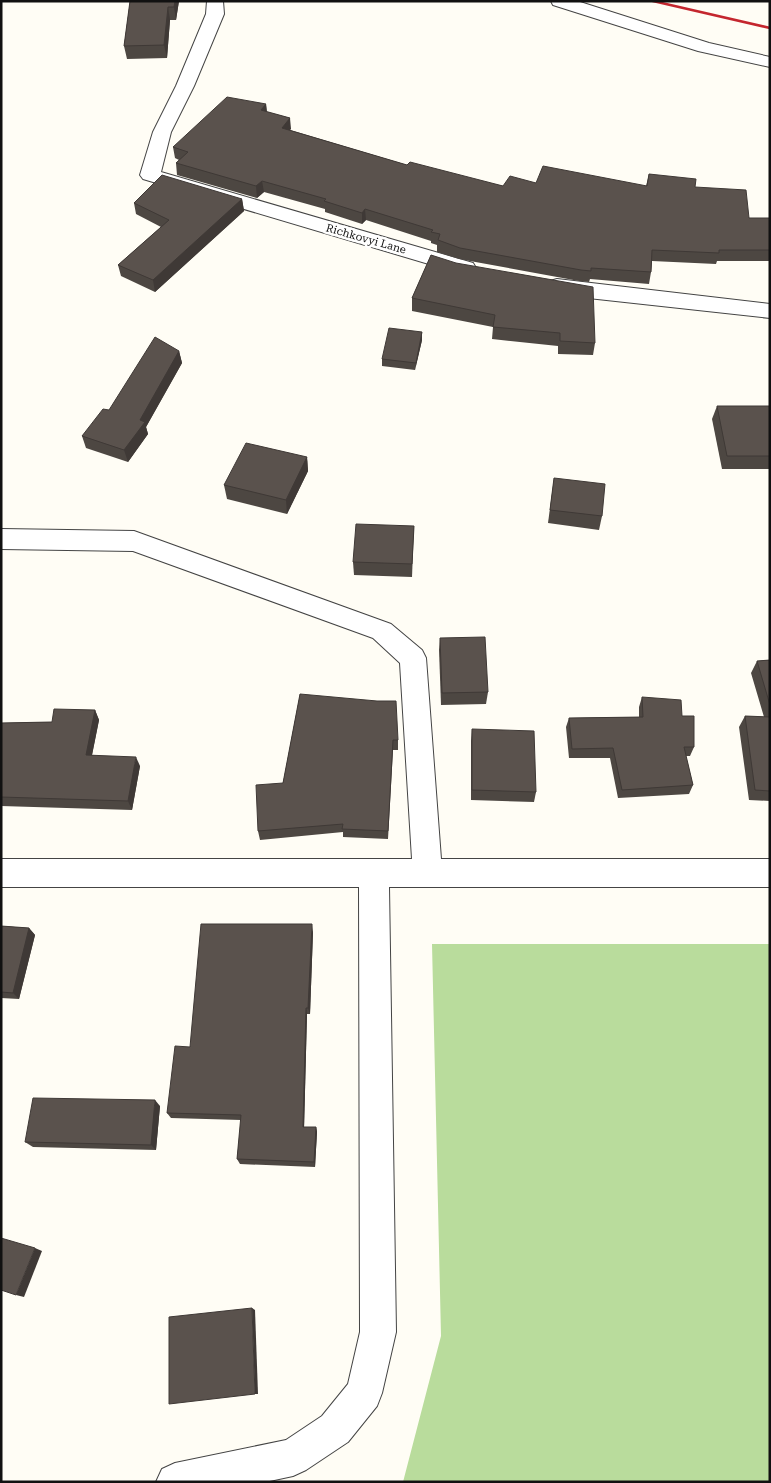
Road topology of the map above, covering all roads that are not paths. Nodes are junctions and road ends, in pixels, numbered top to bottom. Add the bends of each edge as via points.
1 (215, 1) edge
2 (559, 1) edge
3 (770, 62) edge
4 (485, 272) edge
5 (542, 283) edge
6 (770, 311) edge
7 (1, 540) edge
8 (1, 873) edge
9 (374, 873) junction
10 (427, 873) junction
11 (770, 873) edge
12 (175, 1482) edge

1 - 4 street, Richkovyi Lane via 215,14 162,132 150,175 456,267
2 - 3 street via 704,47
5 - 6 street
7 - 10 street via 134,540 382,631 413,658
8 - 9 street
9 - 10 street
9 - 12 street via 378,1332 364,1393 335,1429 293,1457
10 - 11 street

